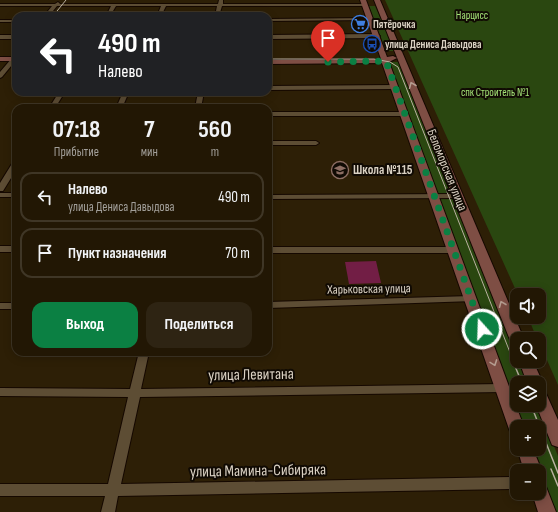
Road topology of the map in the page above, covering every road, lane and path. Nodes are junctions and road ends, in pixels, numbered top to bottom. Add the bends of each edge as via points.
1 (60, 0) edge
2 (281, 2) edge
3 (364, 2) edge
4 (378, 2) edge
5 (221, 3) edge
6 (55, 5) junction
7 (164, 5) junction
8 (0, 6) edge
9 (114, 6) junction
10 (49, 12) edge
11 (110, 12) edge
12 (161, 12) edge
13 (272, 20) edge
14 (370, 20) junction
15 (0, 21) edge
16 (12, 21) edge
17 (377, 36) junction
18 (0, 37) edge
19 (12, 37) edge
20 (272, 37) edge
21 (400, 56) junction
22 (0, 59) edge
23 (12, 59) edge
24 (12, 60) edge
25 (386, 61) junction
26 (272, 62) edge
27 (0, 76) edge
28 (395, 87) junction
29 (272, 88) edge
30 (272, 114) edge
31 (405, 114) junction
32 (272, 143) edge
33 (316, 143) dead end
34 (12, 170) edge
35 (0, 189) edge
36 (0, 195) edge
37 (12, 196) edge
38 (434, 196) junction
39 (458, 196) junction
40 (272, 197) edge
41 (0, 249) edge
42 (12, 249) edge
43 (272, 250) edge
44 (453, 250) junction
45 (471, 300) junction
46 (272, 304) edge
47 (0, 306) edge
48 (12, 306) edge
49 (514, 332) edge
50 (143, 356) edge
51 (503, 388) junction
52 (0, 392) edge
53 (135, 393) junction
54 (546, 411) edge
55 (514, 420) edge
56 (558, 440) edge
57 (510, 483) edge
58 (0, 490) edge
59 (113, 490) junction
60 (543, 500) edge
61 (108, 512) edge
62 (548, 512) edge

1 - 6 street
2 - 3 street
2 - 5 street
3 - 4 main road
3 - 14 main road, Беломорская улица
4 - 21 main road, Беломорская улица
5 - 7 street
6 - 8 street
6 - 9 street
6 - 10 street
7 - 9 street
7 - 12 street
9 - 11 street
13 - 14 street
14 - 17 main road, Беломорская улица
15 - 16 street
17 - 20 street
17 - 25 main road, Беломорская улица
18 - 19 street
21 - 25 main road
39 -> 21 main road, Беломорская улица
22 - 23 main road
24 - 27 street
25 - 26 main road
25 - 28 main road, Беломорская улица
28 - 29 street
28 - 31 main road, Беломорская улица
30 - 31 street
31 - 38 main road, Беломорская улица
32 - 33 street
34 - 35 street
36 - 37 street
38 - 39 street
38 - 40 street
38 - 44 main road, Беломорская улица
49 -> 39 main road, Беломорская улица
41 - 42 street
43 - 44 street
44 - 45 main road, Беломорская улица
45 - 46 street, Харьковская улица
45 -> 51 main road, Беломорская улица
47 - 48 street
50 - 53 street
51 - 53 street, улица Левитана
51 - 55 main road, Беломорская улица
52 - 53 street, улица Левитана
53 - 59 street
54 - 56 main road
57 - 59 street, улица Мамина-Сибиряка
58 - 59 street, улица Мамина-Сибиряка
59 - 61 street
60 - 62 main road

